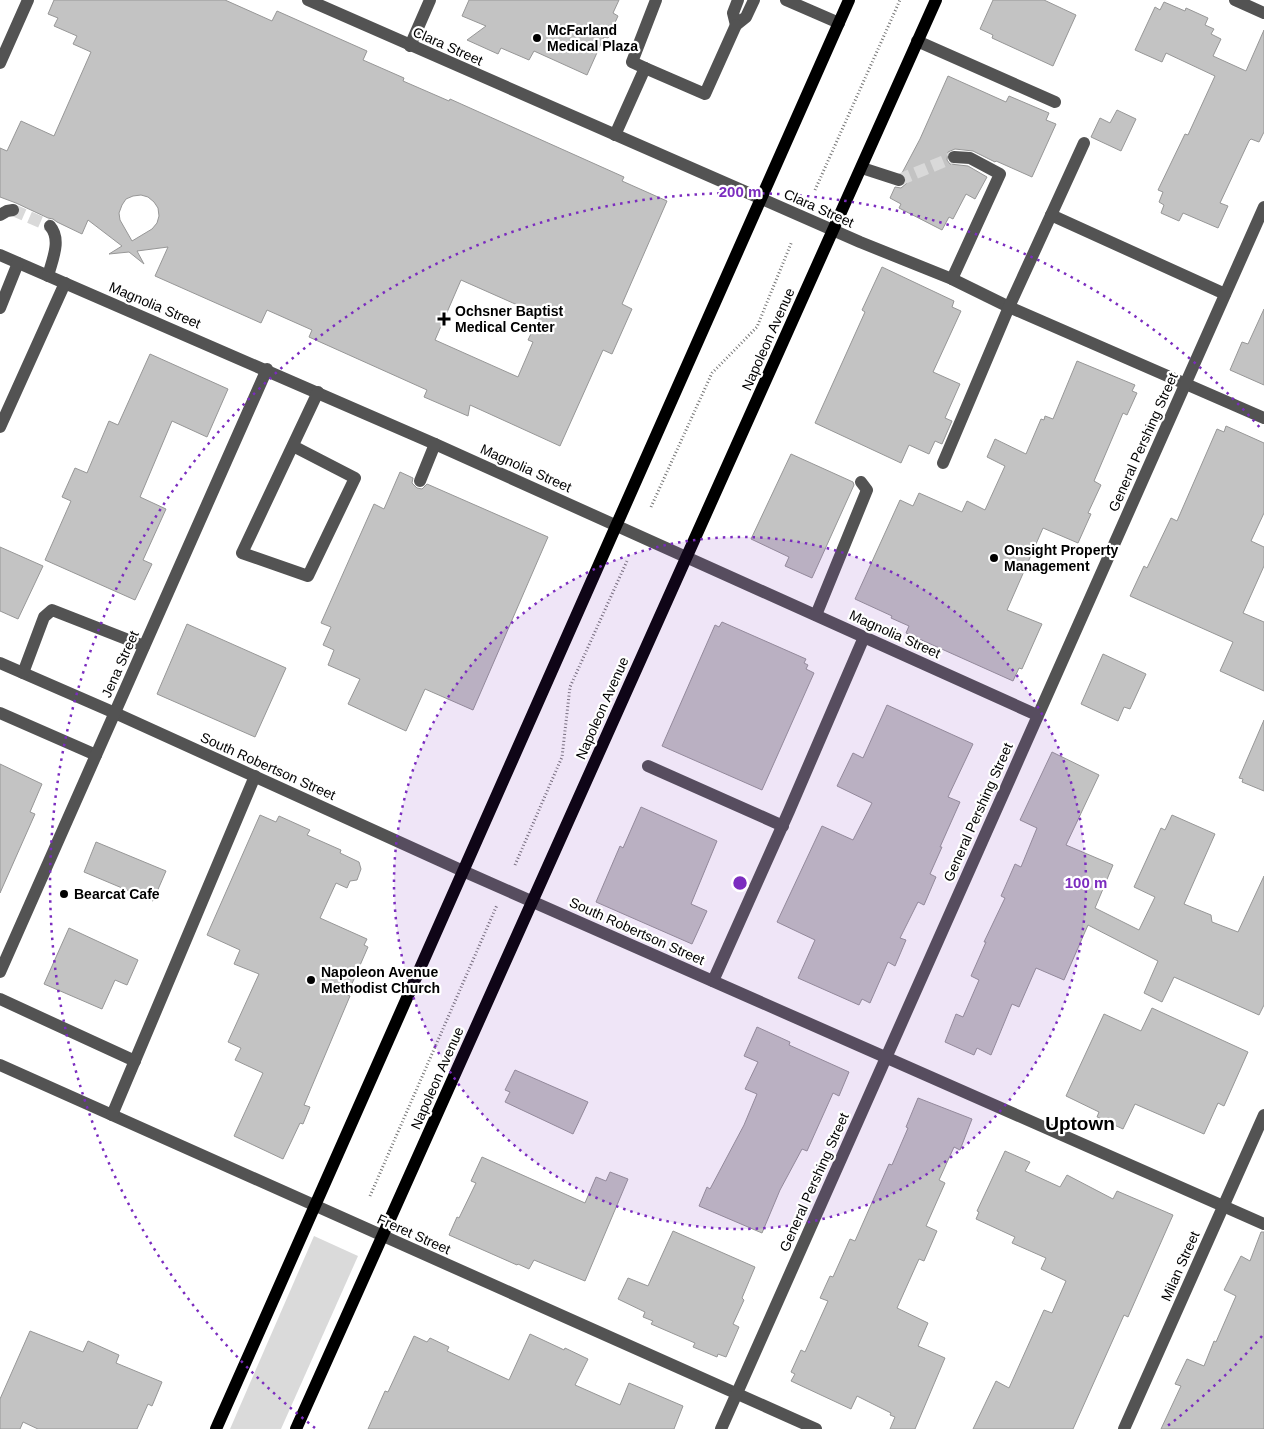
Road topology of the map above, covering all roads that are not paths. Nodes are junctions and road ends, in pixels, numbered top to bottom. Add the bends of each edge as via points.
1 (28, 0) edge
2 (308, 0) edge
3 (430, 0) edge
4 (656, 0) edge
5 (738, 0) edge
6 (754, 0) edge
7 (786, 0) edge
8 (849, 0) edge
9 (936, 0) edge
10 (1234, 0) edge
11 (1264, 13) edge
12 (839, 23) junction
13 (736, 25) junction
14 (917, 41) junction
15 (410, 46) junction
16 (0, 63) edge
17 (645, 68) junction
18 (1055, 102) dead end
19 (615, 135) junction
20 (1084, 143) dead end
21 (954, 157) tunnel mouth
22 (862, 168) junction
23 (899, 180) tunnel mouth
24 (761, 199) junction
25 (1264, 207) edge
26 (13, 210) tunnel mouth
27 (0, 215) edge
28 (1051, 215) junction
29 (50, 226) dead end
30 (833, 230) junction
31 (0, 255) edge
32 (18, 263) junction
33 (48, 276) junction
34 (952, 279) junction
35 (65, 283) junction
36 (1225, 294) junction
37 (1009, 307) junction
38 (0, 308) edge
39 (267, 369) junction
40 (1185, 384) junction
41 (318, 392) junction
42 (1264, 418) edge
43 (0, 427) edge
44 (435, 444) junction
45 (293, 446) junction
46 (943, 462) dead end
47 (420, 481) dead end
48 (860, 482) dead end
49 (616, 525) junction
50 (687, 556) junction
51 (816, 615) junction
52 (864, 636) junction
53 (144, 646) junction
54 (0, 663) edge
55 (23, 673) junction
56 (0, 713) edge
57 (115, 713) junction
58 (1037, 715) junction
59 (96, 755) junction
60 (648, 766) dead end
61 (255, 776) junction
62 (783, 826) junction
63 (463, 870) junction
64 (532, 901) junction
65 (0, 972) edge
66 (713, 981) junction
67 (0, 1000) edge
68 (886, 1057) junction
69 (135, 1061) junction
70 (0, 1065) edge
71 (1264, 1114) edge
72 (112, 1115) junction
73 (314, 1206) junction
74 (1223, 1206) junction
75 (1264, 1224) edge
76 (382, 1236) junction
77 (736, 1394) junction
78 (216, 1429) edge
79 (296, 1429) edge
80 (720, 1429) edge
81 (816, 1429) edge
82 (1124, 1429) edge

1 - 16 street
2 - 15 street, Clara Street
3 - 15 street
4 - 17 street via 632,62
5 - 13 street via 733,12
6 - 13 street via 746,17
7 - 12 street
8 - 12 main road
9 - 14 main road, Napoleon Avenue
10 - 11 street
12 - 24 main road
13 - 17 street via 705,94
14 - 18 street
14 - 22 main road, Napoleon Avenue
15 - 19 street, Clara Street
17 - 19 street
19 - 24 street, Clara Street
20 - 28 street
21 - 34 street via 970,158 1000,174
22 - 23 street
22 - 30 main road, Napoleon Avenue
24 - 30 street, Clara Street
24 - 49 main road
25 - 36 street, General Pershing Street
26 - 27 street
28 - 36 street
28 - 37 street
29 - 33 street via 57,242
30 - 34 street, Clara Street
30 - 50 main road, Napoleon Avenue
31 - 32 street, Magnolia Street
32 - 33 street, Magnolia Street
32 - 38 street
33 - 35 street, Magnolia Street
34 - 37 street, Clara Street
35 - 39 street, Magnolia Street
35 - 43 street
36 - 40 street, General Pershing Street
37 - 40 street, Clara Street
37 - 46 street
39 - 41 street, Magnolia Street
39 - 53 street, Jena Street
40 - 42 street, Clara Street
40 - 58 street, General Pershing Street
41 - 44 street, Magnolia Street
41 - 45 street
44 - 47 street
44 - 49 street, Magnolia Street
45 - 45 street via 242,553 308,576 355,478
48 - 51 street via 867,490
49 - 50 street, Magnolia Street
49 - 63 main road
50 - 51 street, Magnolia Street
50 - 64 main road, Napoleon Avenue
51 - 52 street, Magnolia Street
52 - 58 street, Magnolia Street
52 - 62 street
53 - 55 street via 52,610 44,617
53 - 57 street, Jena Street
54 - 55 street, South Robertson Street
55 - 57 street, South Robertson Street
56 - 59 street
57 - 59 street, Jena Street
57 - 61 street, South Robertson Street
58 - 68 street, General Pershing Street
59 - 65 street, Jena Street
60 - 62 street
61 - 63 street, South Robertson Street
61 - 69 street
62 - 66 street
63 - 64 street, South Robertson Street
63 - 73 main road
64 - 66 street, South Robertson Street
64 - 76 main road, Napoleon Avenue
66 - 68 street, South Robertson Street
67 - 69 street
68 - 74 street, South Robertson Street
68 - 77 street, General Pershing Street
69 - 72 street
70 - 72 street, Freret Street
71 - 74 street, Milan Street
72 - 73 street, Freret Street
73 - 76 street, Freret Street
73 - 78 main road
74 - 75 street, South Robertson Street
74 - 82 street, Milan Street
76 - 77 street, Freret Street
76 - 79 main road, Napoleon Avenue
77 - 80 street, General Pershing Street
77 - 81 street, Freret Street

